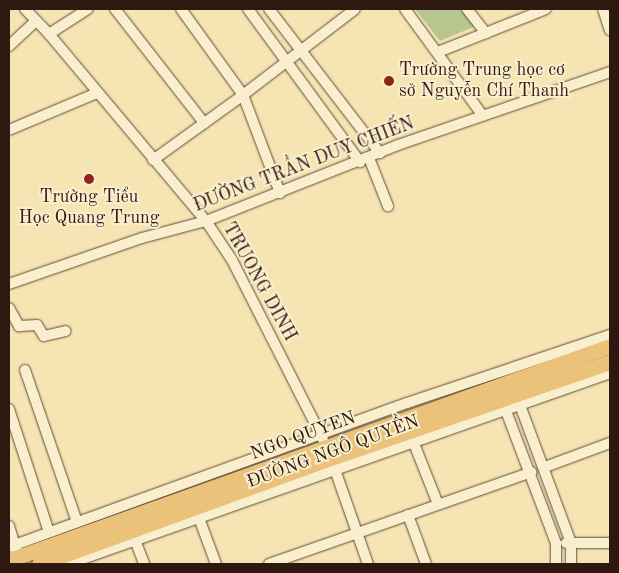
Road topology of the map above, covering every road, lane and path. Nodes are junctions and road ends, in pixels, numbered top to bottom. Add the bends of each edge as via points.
1 (25, 9) edge
2 (88, 9) edge
3 (115, 9) edge
4 (181, 9) edge
5 (248, 9) edge
6 (269, 9) edge
7 (354, 9) edge
8 (405, 9) edge
9 (467, 9) edge
10 (546, 9) edge
11 (603, 9) edge
12 (343, 12) edge
13 (36, 21) junction
14 (610, 30) edge
15 (486, 33) junction
16 (49, 34) junction
17 (9, 46) edge
18 (301, 50) junction
19 (438, 52) junction
20 (286, 63) junction
21 (610, 72) edge
22 (97, 93) junction
23 (243, 95) junction
24 (483, 116) junction
25 (204, 122) junction
26 (9, 130) edge
27 (380, 153) junction
28 (153, 160) junction
29 (364, 160) junction
30 (280, 193) junction
31 (388, 206) dead end
32 (206, 221) junction
33 (9, 284) edge
34 (9, 308) edge
35 (65, 331) dead end
36 (610, 335) edge
37 (610, 346) edge
38 (610, 362) edge
39 (25, 370) dead end
40 (610, 373) edge
41 (513, 387) junction
42 (498, 392) junction
43 (9, 409) edge
44 (413, 441) junction
45 (610, 443) edge
46 (328, 452) junction
47 (545, 467) junction
48 (531, 472) junction
49 (438, 504) junction
50 (408, 515) junction
51 (199, 518) junction
52 (77, 522) junction
53 (9, 526) edge
54 (48, 532) junction
55 (358, 532) junction
56 (136, 540) junction
57 (556, 543) junction
58 (571, 543) junction
59 (610, 543) edge
60 (13, 552) edge
61 (39, 564) edge
62 (68, 564) edge
63 (144, 564) edge
64 (216, 564) edge
65 (272, 564) edge
66 (368, 564) edge
67 (426, 564) edge
68 (556, 564) edge
69 (571, 564) edge

1 - 13 street, TRUONG DINH
2 - 16 street
3 - 25 street
4 - 23 street
5 - 20 street
6 - 18 street
7 - 12 street
8 - 19 street
9 - 15 street
10 - 15 street
11 - 14 street
12 - 18 street
13 - 16 street, TRUONG DINH
13 - 17 street
15 - 19 street
16 - 22 street, TRUONG DINH
18 - 20 street
18 - 27 street
19 - 24 street
20 - 23 street
20 - 29 street
21 - 24 street, ĐƯỜNG TRẦN DUY CHIẾN
22 - 26 street
22 - 28 street, TRUONG DINH
23 - 25 street
23 - 30 street
24 - 27 street, ĐƯỜNG TRẦN DUY CHIẾN
25 - 28 street
27 - 29 street, ĐƯỜNG TRẦN DUY CHIẾN
28 - 32 street, TRUONG DINH
29 - 30 street, ĐƯỜNG TRẦN DUY CHIẾN
29 - 31 street
30 - 32 street, ĐƯỜNG TRẦN DUY CHIẾN
32 - 33 street, ĐƯỜNG TRẦN DUY CHIẾN via 142,238
32 - 46 street, TRUONG DINH via 232,260
34 - 35 street via 19,326 37,326 44,336
36 - 41 street, ĐƯỜNG NGÔ QUYỀN
37 - 41 highway, NGO QUYEN
38 - 41 highway, NGO QUYEN
39 - 52 street
40 - 41 street, ĐƯỜNG NGÔ QUYỀN
41 - 42 highway, NGO QUYEN
41 - 42 street, ĐƯỜNG NGÔ QUYỀN
41 - 47 street
42 - 44 street, ĐƯỜNG NGÔ QUYỀN
42 - 46 highway, NGO QUYEN
42 - 46 street, ĐƯỜNG NGÔ QUYỀN
42 - 48 street
43 - 54 street
44 - 46 street, ĐƯỜNG NGÔ QUYỀN
44 - 49 street
45 - 47 street
46 - 51 street, ĐƯỜNG NGÔ QUYỀN
46 - 52 street, ĐƯỜNG NGÔ QUYỀN
46 - 55 street, TRUONG DINH
46 - 60 highway, NGO QUYEN
46 - 61 highway, NGO QUYEN
47 - 58 street
48 - 49 street
48 - 57 street
49 - 50 street
50 - 55 street
50 - 67 street
51 - 56 street, ĐƯỜNG NGÔ QUYỀN
51 - 64 street
52 - 54 street, ĐƯỜNG NGÔ QUYỀN
53 - 60 street
54 - 60 street, ĐƯỜNG NGÔ QUYỀN
55 - 65 street
55 - 66 street, TRUONG DINH
56 - 62 street, ĐƯỜNG NGÔ QUYỀN
56 - 63 street
57 - 58 street
57 - 68 street
58 - 59 street
58 - 69 street

